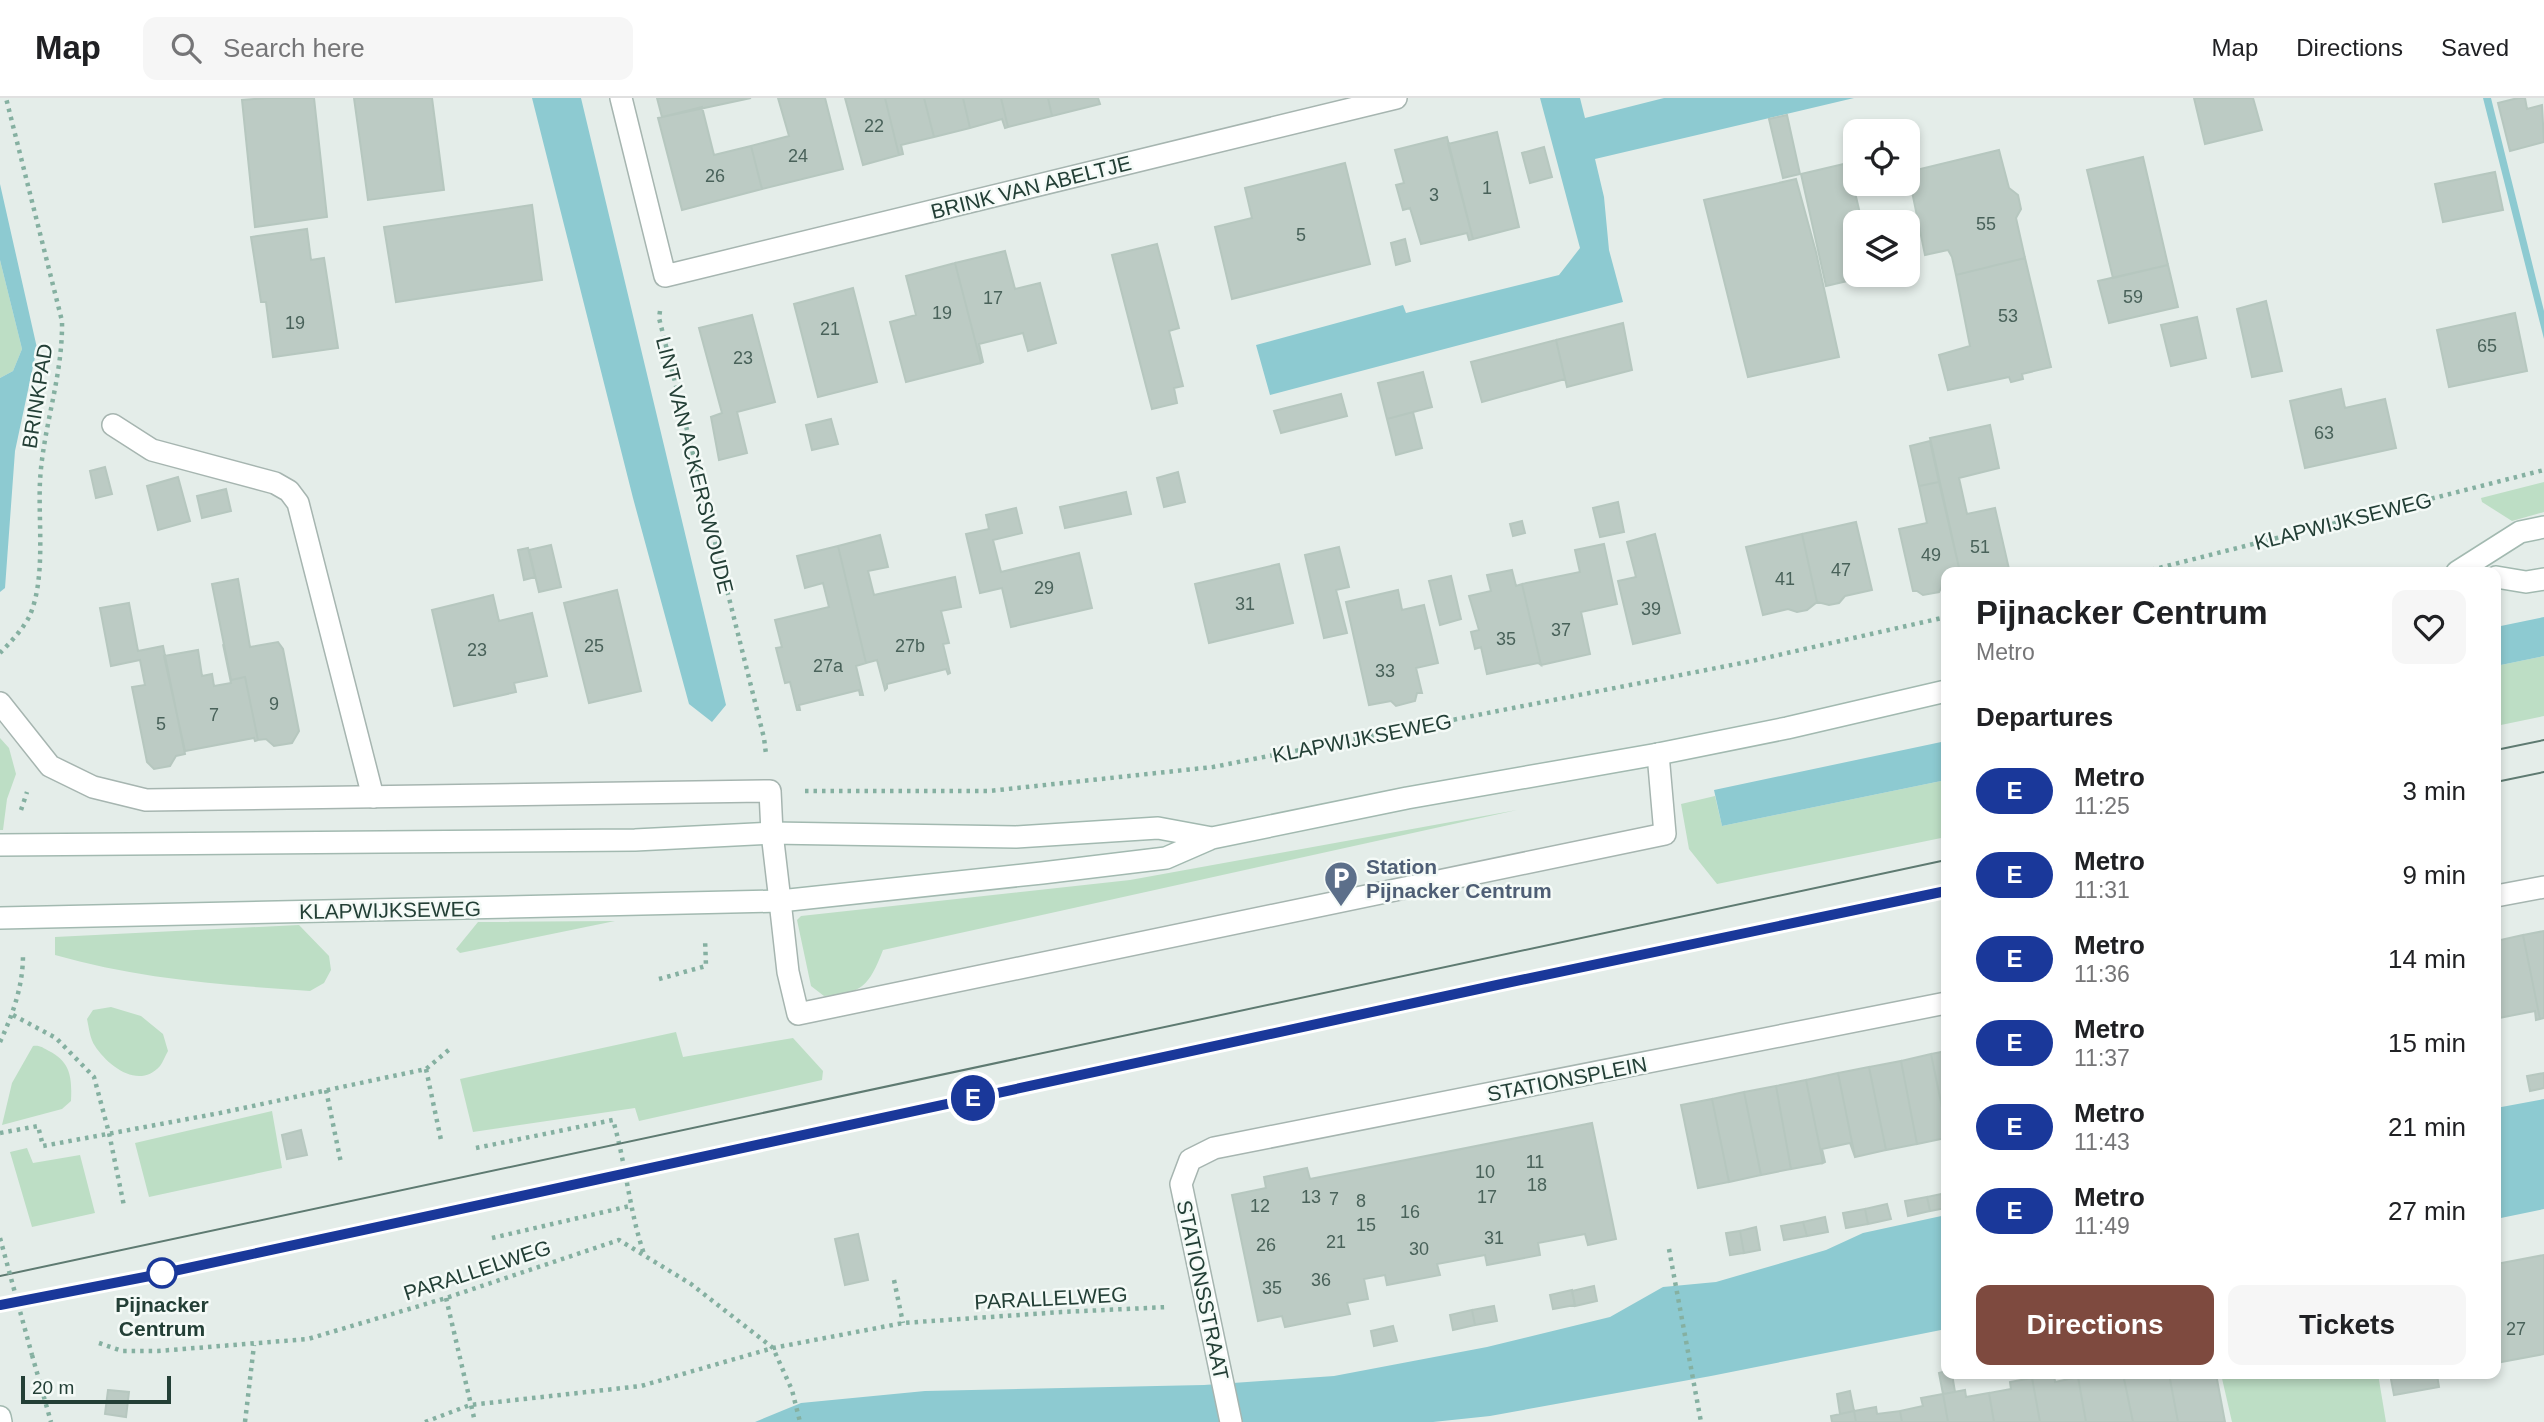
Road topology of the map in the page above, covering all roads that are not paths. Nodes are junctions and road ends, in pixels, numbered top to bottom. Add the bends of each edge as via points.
1 (621, 98) edge
2 (1396, 98) edge
3 (113, 425) dead end
4 (2544, 527) edge
5 (2468, 567) edge
6 (2501, 578) edge
7 (2544, 579) edge
8 (1941, 692) edge
9 (0, 703) edge
10 (1658, 754) junction
11 (373, 797) junction
12 (772, 833) junction
13 (1212, 838) junction
14 (0, 845) edge
15 (2544, 887) edge
16 (2501, 895) edge
17 (780, 901) junction
18 (1, 919) edge
19 (1941, 1004) edge
20 (1190, 1160) joint
21 (0, 1417) edge
22 (1, 1422) edge
23 (1231, 1422) edge

1 - 2 main road, BRINK VAN ABELTJE via 665,276
3 - 11 main road via 152,450 275,483 298,503
4 - 5 main road via 2520,532
6 - 7 main road
8 - 10 main road, KLAPWIJKSEWEG
9 - 11 main road via 51,766 93,787 146,800
10 - 13 main road, KLAPWIJKSEWEG
10 - 17 main road via 1665,834 798,1014
11 - 12 main road via 770,791
12 - 13 main road, KLAPWIJKSEWEG via 1016,837 1158,828
12 - 14 main road, KLAPWIJKSEWEG via 635,840
12 - 17 main road
13 - 17 main road, KLAPWIJKSEWEG via 1166,858
15 - 16 main road
17 - 18 main road, KLAPWIJKSEWEG
19 - 20 main road, STATIONSPLEIN via 1214,1148
20 - 23 main road, STATIONSSTRAAT via 1181,1184
21 - 22 main road

